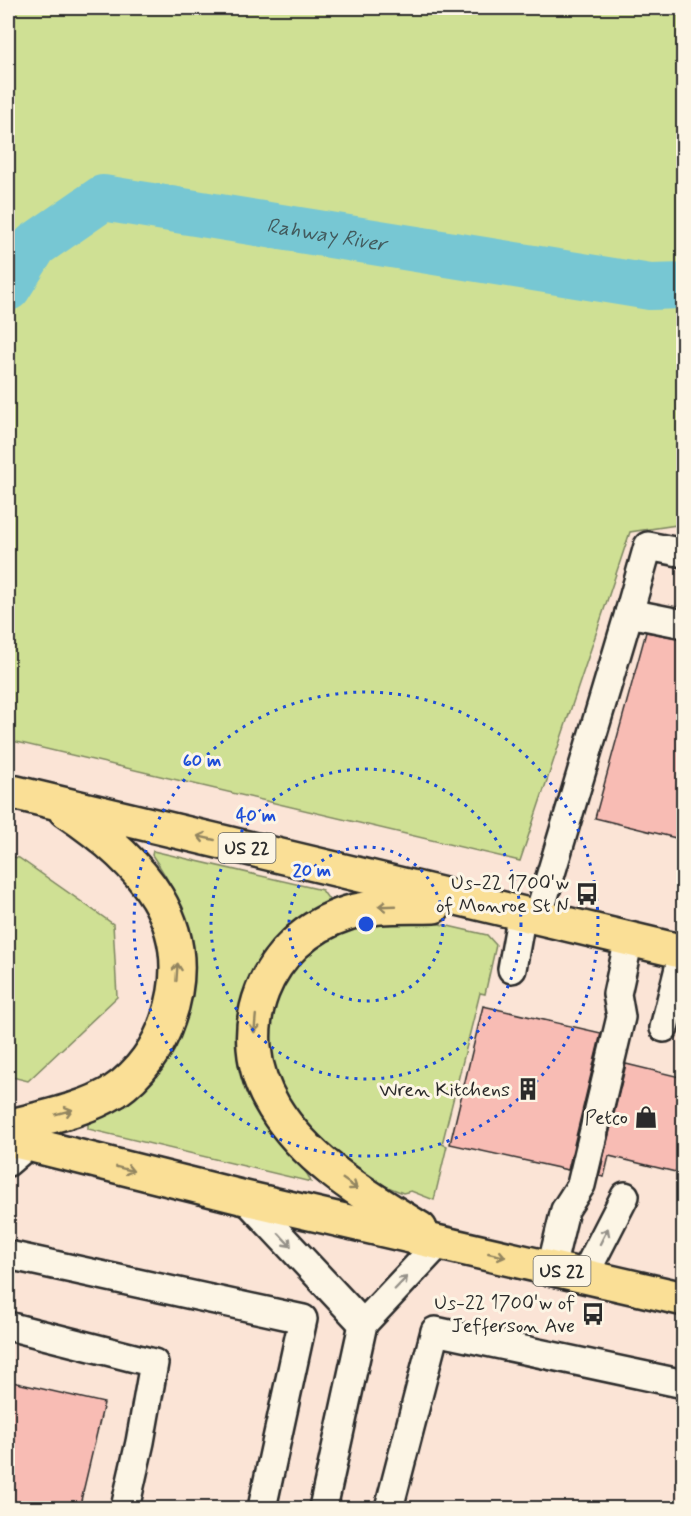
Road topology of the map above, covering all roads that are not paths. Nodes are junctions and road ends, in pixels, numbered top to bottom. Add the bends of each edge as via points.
1 (684, 553) edge
2 (629, 613) junction
3 (684, 624) edge
4 (8, 791) edge
5 (50, 800) junction
6 (487, 905) junction
7 (530, 915) junction
8 (629, 939) junction
9 (683, 952) edge
10 (512, 969) dead end
11 (664, 1028) dead end
12 (13, 1143) edge
13 (625, 1196) dead end
14 (245, 1198) junction
15 (440, 1242) junction
16 (8, 1255) edge
17 (551, 1268) junction
18 (584, 1276) junction
19 (684, 1299) edge
20 (363, 1324) junction
21 (8, 1326) edge
22 (684, 1384) edge
23 (125, 1509) edge
24 (262, 1509) edge
25 (323, 1509) edge
26 (389, 1509) edge

1 - 2 lane via 648,546
2 - 3 lane
2 - 7 lane
4 - 5 highway, US 22
6 -> 5 highway, US 22
12 -> 5 highway via 109,1095 130,1080 159,1040 172,1008 177,980 177,943 157,897 113,846
6 - 7 highway, US 22
6 -> 15 highway via 377,907 318,924 291,945 271,971 257,1006 254,1047 265,1091 287,1126 332,1172
7 - 8 highway, US 22
7 - 10 lane
8 - 9 highway, US 22
8 - 17 lane via 617,994 621,1017 581,1185 565,1210
9 - 11 lane
12 -> 14 highway, US 22
18 -> 13 lane
14 - 15 highway, US 22
14 -> 20 lane
15 -> 17 highway, US 22
20 -> 15 lane
16 - 24 lane via 303,1319
17 - 18 highway, US 22
18 - 19 highway, US 22
20 - 25 lane
21 - 23 lane via 154,1363
22 - 26 lane via 435,1330

